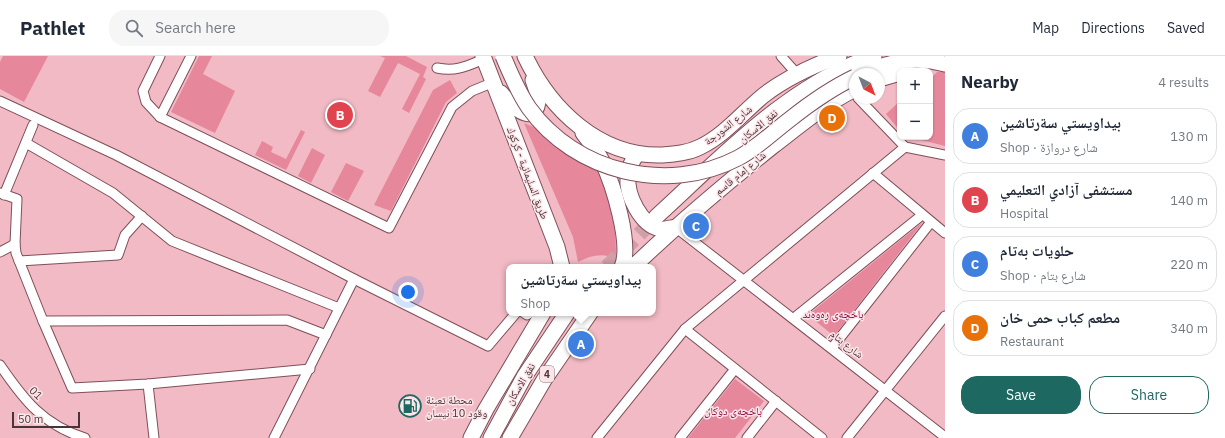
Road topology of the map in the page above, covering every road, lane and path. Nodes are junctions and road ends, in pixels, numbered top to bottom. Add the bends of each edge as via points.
1 (160, 56) edge
2 (191, 56) edge
3 (503, 56) edge
4 (781, 56) edge
5 (839, 56) edge
6 (483, 57) edge
7 (526, 57) edge
8 (945, 65) edge
9 (878, 67) edge
10 (437, 68) dead end
11 (930, 68) edge
12 (897, 72) edge
13 (797, 74) junction
14 (493, 81) junction
15 (849, 92) edge
16 (849, 93) edge
17 (0, 101) edge
18 (867, 104) edge
19 (160, 117) junction
20 (576, 124) junction
21 (33, 126) dead end
22 (26, 143) junction
23 (905, 147) junction
24 (637, 154) junction
25 (945, 155) edge
26 (874, 173) junction
27 (2, 194) edge
28 (922, 215) junction
29 (142, 216) junction
30 (656, 217) tunnel mouth
31 (931, 222) junction
32 (676, 227) junction
33 (945, 233) edge
34 (15, 244) junction
35 (0, 252) edge
36 (19, 261) junction
37 (560, 264) edge
38 (623, 264) edge
39 (636, 264) edge
40 (354, 279) junction
41 (743, 280) junction
42 (339, 308) junction
43 (513, 316) edge
44 (532, 316) edge
45 (565, 316) edge
46 (588, 316) edge
47 (945, 316) edge
48 (794, 318) junction
49 (43, 321) junction
50 (685, 329) junction
51 (326, 335) junction
52 (832, 348) junction
53 (0, 365) edge
54 (310, 368) junction
55 (735, 370) junction
56 (148, 384) junction
57 (885, 390) junction
58 (776, 401) junction
59 (945, 437) edge
60 (85, 438) edge
61 (154, 438) edge
62 (274, 438) edge
63 (472, 438) edge
64 (491, 438) edge
65 (510, 438) edge
66 (597, 438) edge
67 (680, 438) edge
68 (747, 438) edge
69 (822, 438) edge
70 (847, 438) edge

1 - 19 street via 143,91 146,102
2 - 19 street
3 - 15 main road, bridge via 528,108 566,146 610,167 657,176 696,172 737,158 759,145 814,102
4 - 13 street
5 - 13 main road, شارع الشورجة
6 - 10 street via 450,71
6 - 14 main road
7 - 14 main road via 538,97 537,106 531,112 523,112 512,106
7 - 20 main road, شارع الشورجة via 549,96
8 - 9 main road via 912,60
8 - 11 main road
9 - 12 main road
9 - 30 main road, نفق الاسكان via 823,80 780,108 737,143
13 - 24 main road, شارع الشورجة via 770,91 723,132 702,146 673,154
14 - 19 street via 472,91 452,107 390,228
14 - 37 main road, طريق السليمانية - كركوك
16 - 32 main road, شارع إمام قاسم via 827,105 721,188
17 - 40 street via 116,155
18 - 23 street
20 - 24 main road, شارع الشورجة via 608,144
20 - 38 main road via 602,161 614,193 624,242
21 - 22 street
22 - 27 street
22 - 29 street via 113,193
23 - 25 street
23 - 26 street
24 - 32 main road via 627,178 634,202 643,217 655,227
26 - 28 street
26 - 41 street
27 - 34 street via 17,199
28 - 31 street
28 - 48 street
29 - 36 street via 125,235 118,255
29 - 42 street via 172,241
31 - 33 street
31 - 52 street
32 - 39 main road, شارع إمام قاسم
32 - 41 street, شارع بتام
34 - 35 street
34 - 36 street
36 - 49 street
40 - 42 street
40 - 43 street via 488,346
41 - 48 street, شارع بتام
41 - 50 street
42 - 51 street
44 - 63 main road
45 - 64 main road, نفق الاسكان via 524,376
46 - 65 main road, 4 via 544,380
47 - 57 street
48 - 52 street, شارع بتام
49 - 51 street via 287,320
49 - 56 street via 72,388
50 - 55 street
50 - 66 street
51 - 54 street
52 - 57 street, شارع بتام
53 - 60 street, 01 via 33,409 57,427
54 - 56 street
54 - 62 street
55 - 58 street
55 - 67 street
56 - 61 street
57 - 59 street, شارع بتام
57 - 70 street
58 - 68 street
58 - 69 street

